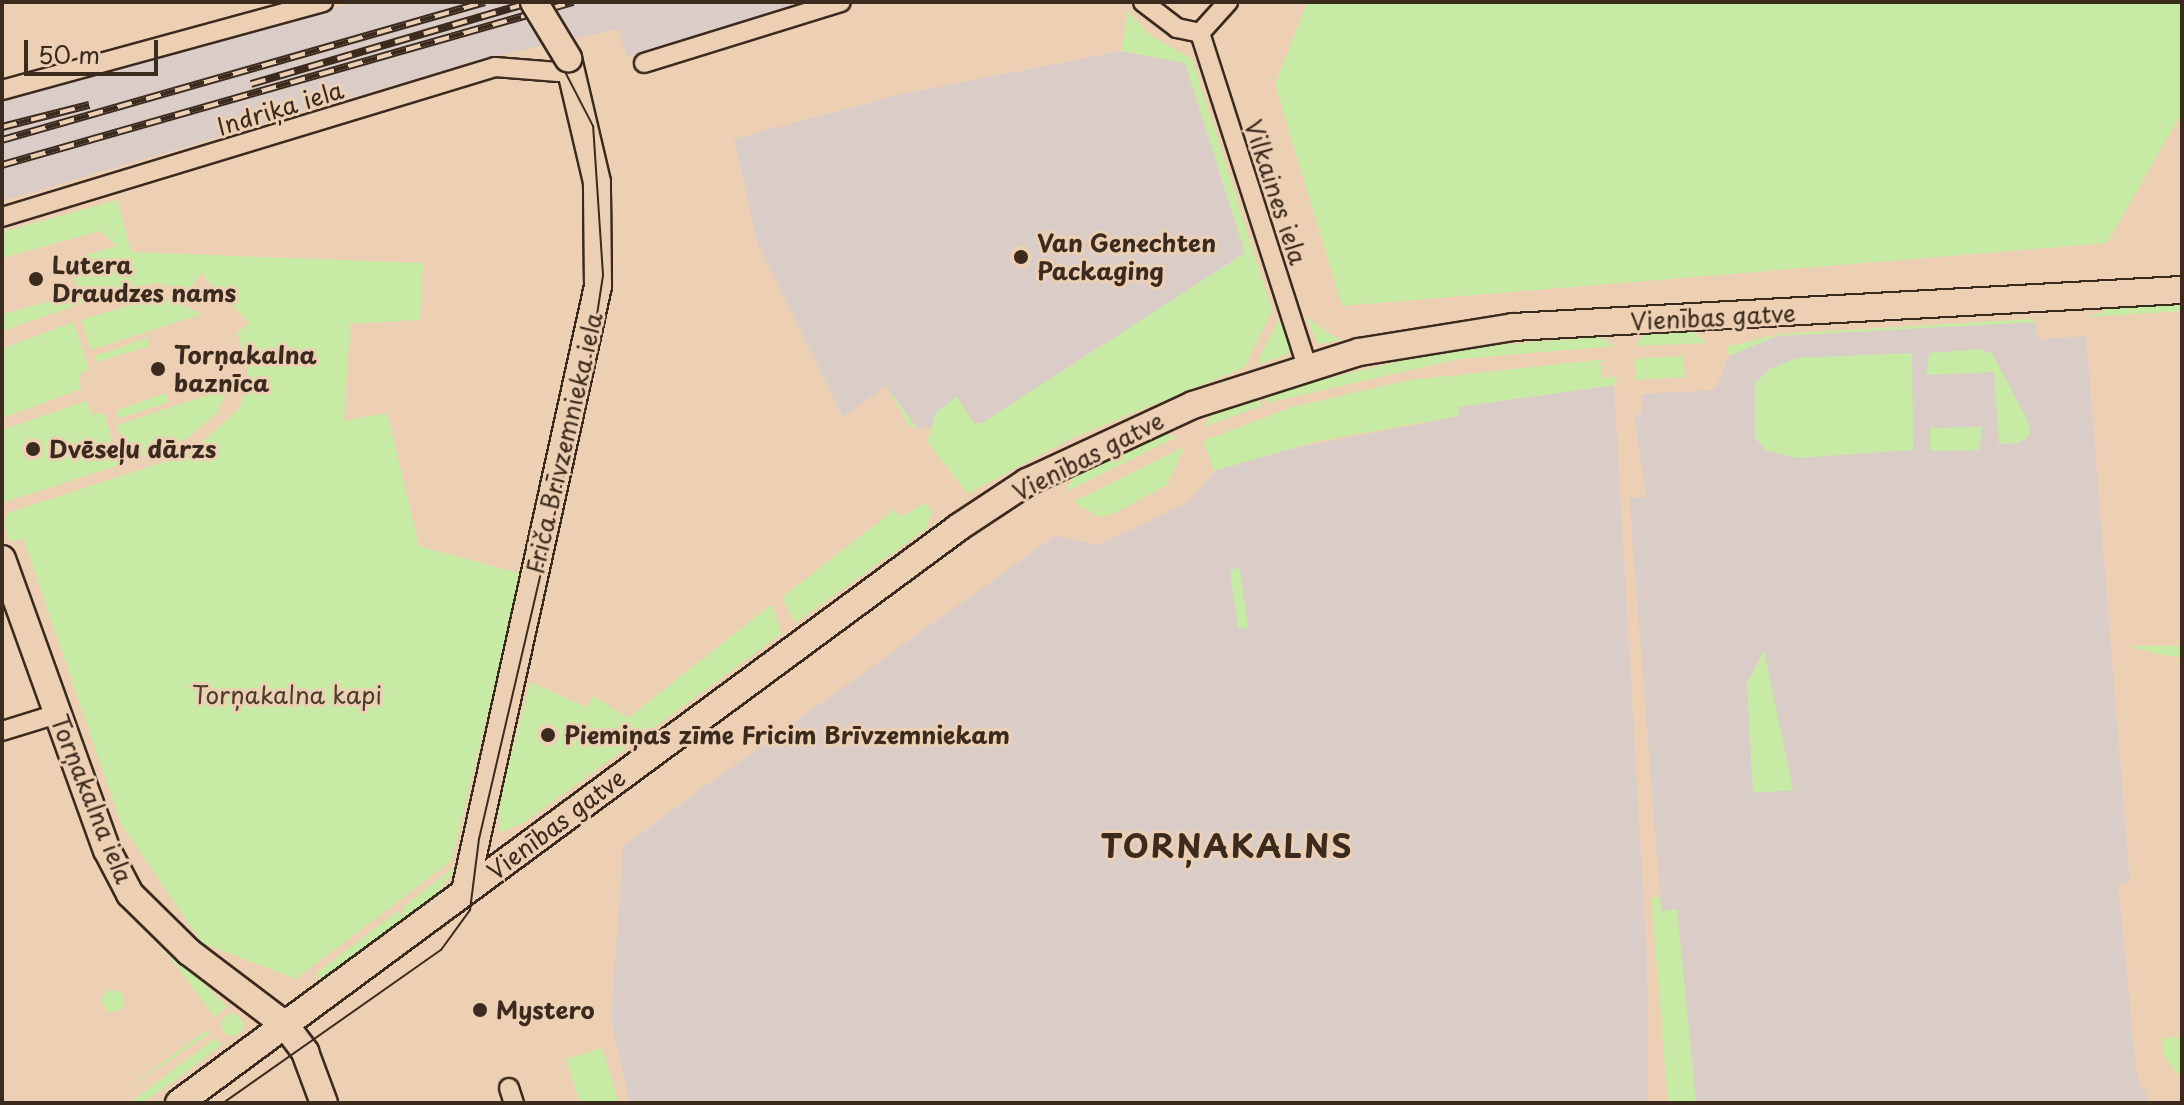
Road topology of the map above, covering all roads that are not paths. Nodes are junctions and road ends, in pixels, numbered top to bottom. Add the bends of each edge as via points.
1 (323, 2) edge
2 (534, 2) edge
3 (841, 2) edge
4 (1143, 2) edge
5 (1228, 2) edge
6 (1200, 33) junction
7 (570, 62) junction
8 (644, 63) dead end
9 (2, 90) edge
10 (2, 217) edge
11 (2182, 290) edge
12 (1307, 366) junction
13 (2, 559) edge
14 (57, 714) junction
15 (2, 731) edge
16 (465, 891) junction
17 (285, 1025) junction
18 (179, 1103) edge
19 (324, 1103) edge

1 - 9 street
2 - 7 main road, Friča Brīvzemnieka iela, bridge
3 - 8 street
4 - 6 street via 1177,28
5 - 6 street
6 - 12 street, Vilkaines iela
7 - 10 street, Indriķa iela via 558,72 495,67
7 - 16 main road, Friča Brīvzemnieka iela via 571,90 597,182 598,286
11 - 12 main road, Vienības gatve via 1513,327
12 - 16 main road, Vienības gatve via 1193,405 1027,482
13 - 14 main road, Torņakalna iela
14 - 15 street
14 - 17 main road, Torņakalna iela via 130,894 189,952
16 - 17 main road, Vienības gatve
17 - 18 main road, Vienības gatve
17 - 19 main road, Torņakalna iela via 305,1052

